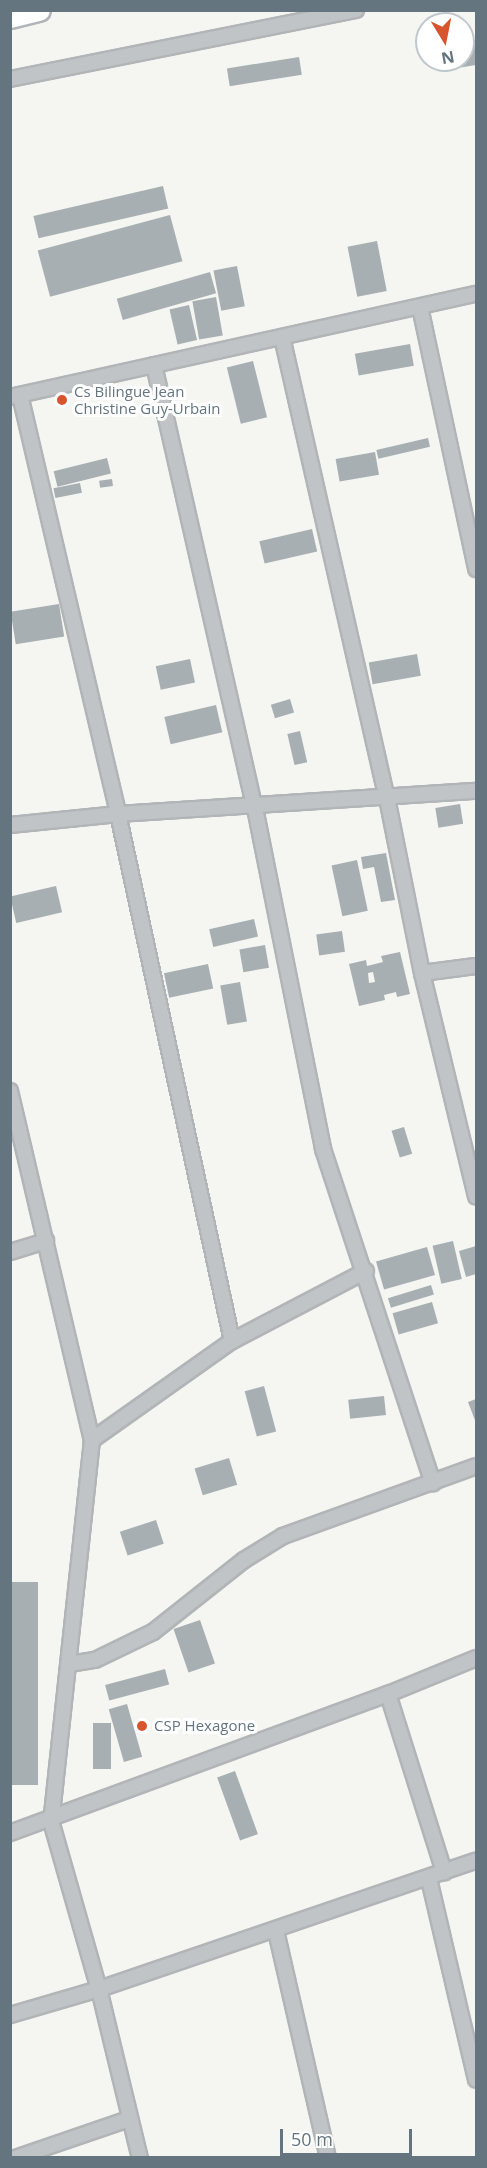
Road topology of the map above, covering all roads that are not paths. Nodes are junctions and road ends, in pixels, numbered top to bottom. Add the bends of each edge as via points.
1 (39, 10) edge
2 (356, 10) edge
3 (10, 17) edge
4 (10, 79) edge
5 (477, 294) edge
6 (420, 307) junction
7 (282, 337) junction
8 (154, 365) junction
9 (15, 396) edge
10 (477, 569) edge
11 (477, 791) edge
12 (387, 798) junction
13 (255, 808) junction
14 (118, 814) junction
15 (10, 825) edge
16 (477, 966) edge
17 (422, 973) junction
18 (10, 1091) edge
19 (477, 1197) edge
20 (46, 1241) junction
21 (10, 1252) edge
22 (366, 1271) junction
23 (232, 1341) junction
24 (92, 1440) junction
25 (477, 1466) edge
26 (433, 1483) junction
27 (477, 1658) edge
28 (69, 1664) junction
29 (388, 1694) junction
30 (51, 1821) junction
31 (10, 1833) edge
32 (477, 1861) edge
33 (444, 1872) junction
34 (429, 1879) junction
35 (276, 1930) junction
36 (99, 1989) junction
37 (10, 2015) edge
38 (477, 2080) edge
39 (129, 2118) junction
40 (15, 2157) edge
41 (140, 2157) edge
42 (328, 2157) edge

1 - 3 highway
2 - 4 street
5 - 6 street
6 - 7 street
6 - 10 street
7 - 8 street
7 - 12 street
8 - 9 street
8 - 13 street
9 - 14 street
11 - 12 street
12 - 13 street
12 - 17 street
13 - 14 street
13 - 22 street via 323,1149
14 - 15 street
14 - 23 street
16 - 17 street
17 - 19 street
18 - 20 street
20 - 21 street
20 - 24 street
22 - 23 street
22 - 26 street
23 - 24 street
24 - 28 street
25 - 26 street
26 - 28 street via 283,1536 244,1560 153,1632 95,1659
27 - 29 street
28 - 30 street
29 - 30 street
29 - 33 street
30 - 31 street
30 - 36 street
32 - 33 street
33 - 34 street
34 - 35 street
34 - 38 street
35 - 36 street
35 - 42 street
36 - 37 street
36 - 39 street
39 - 40 street
39 - 41 street

